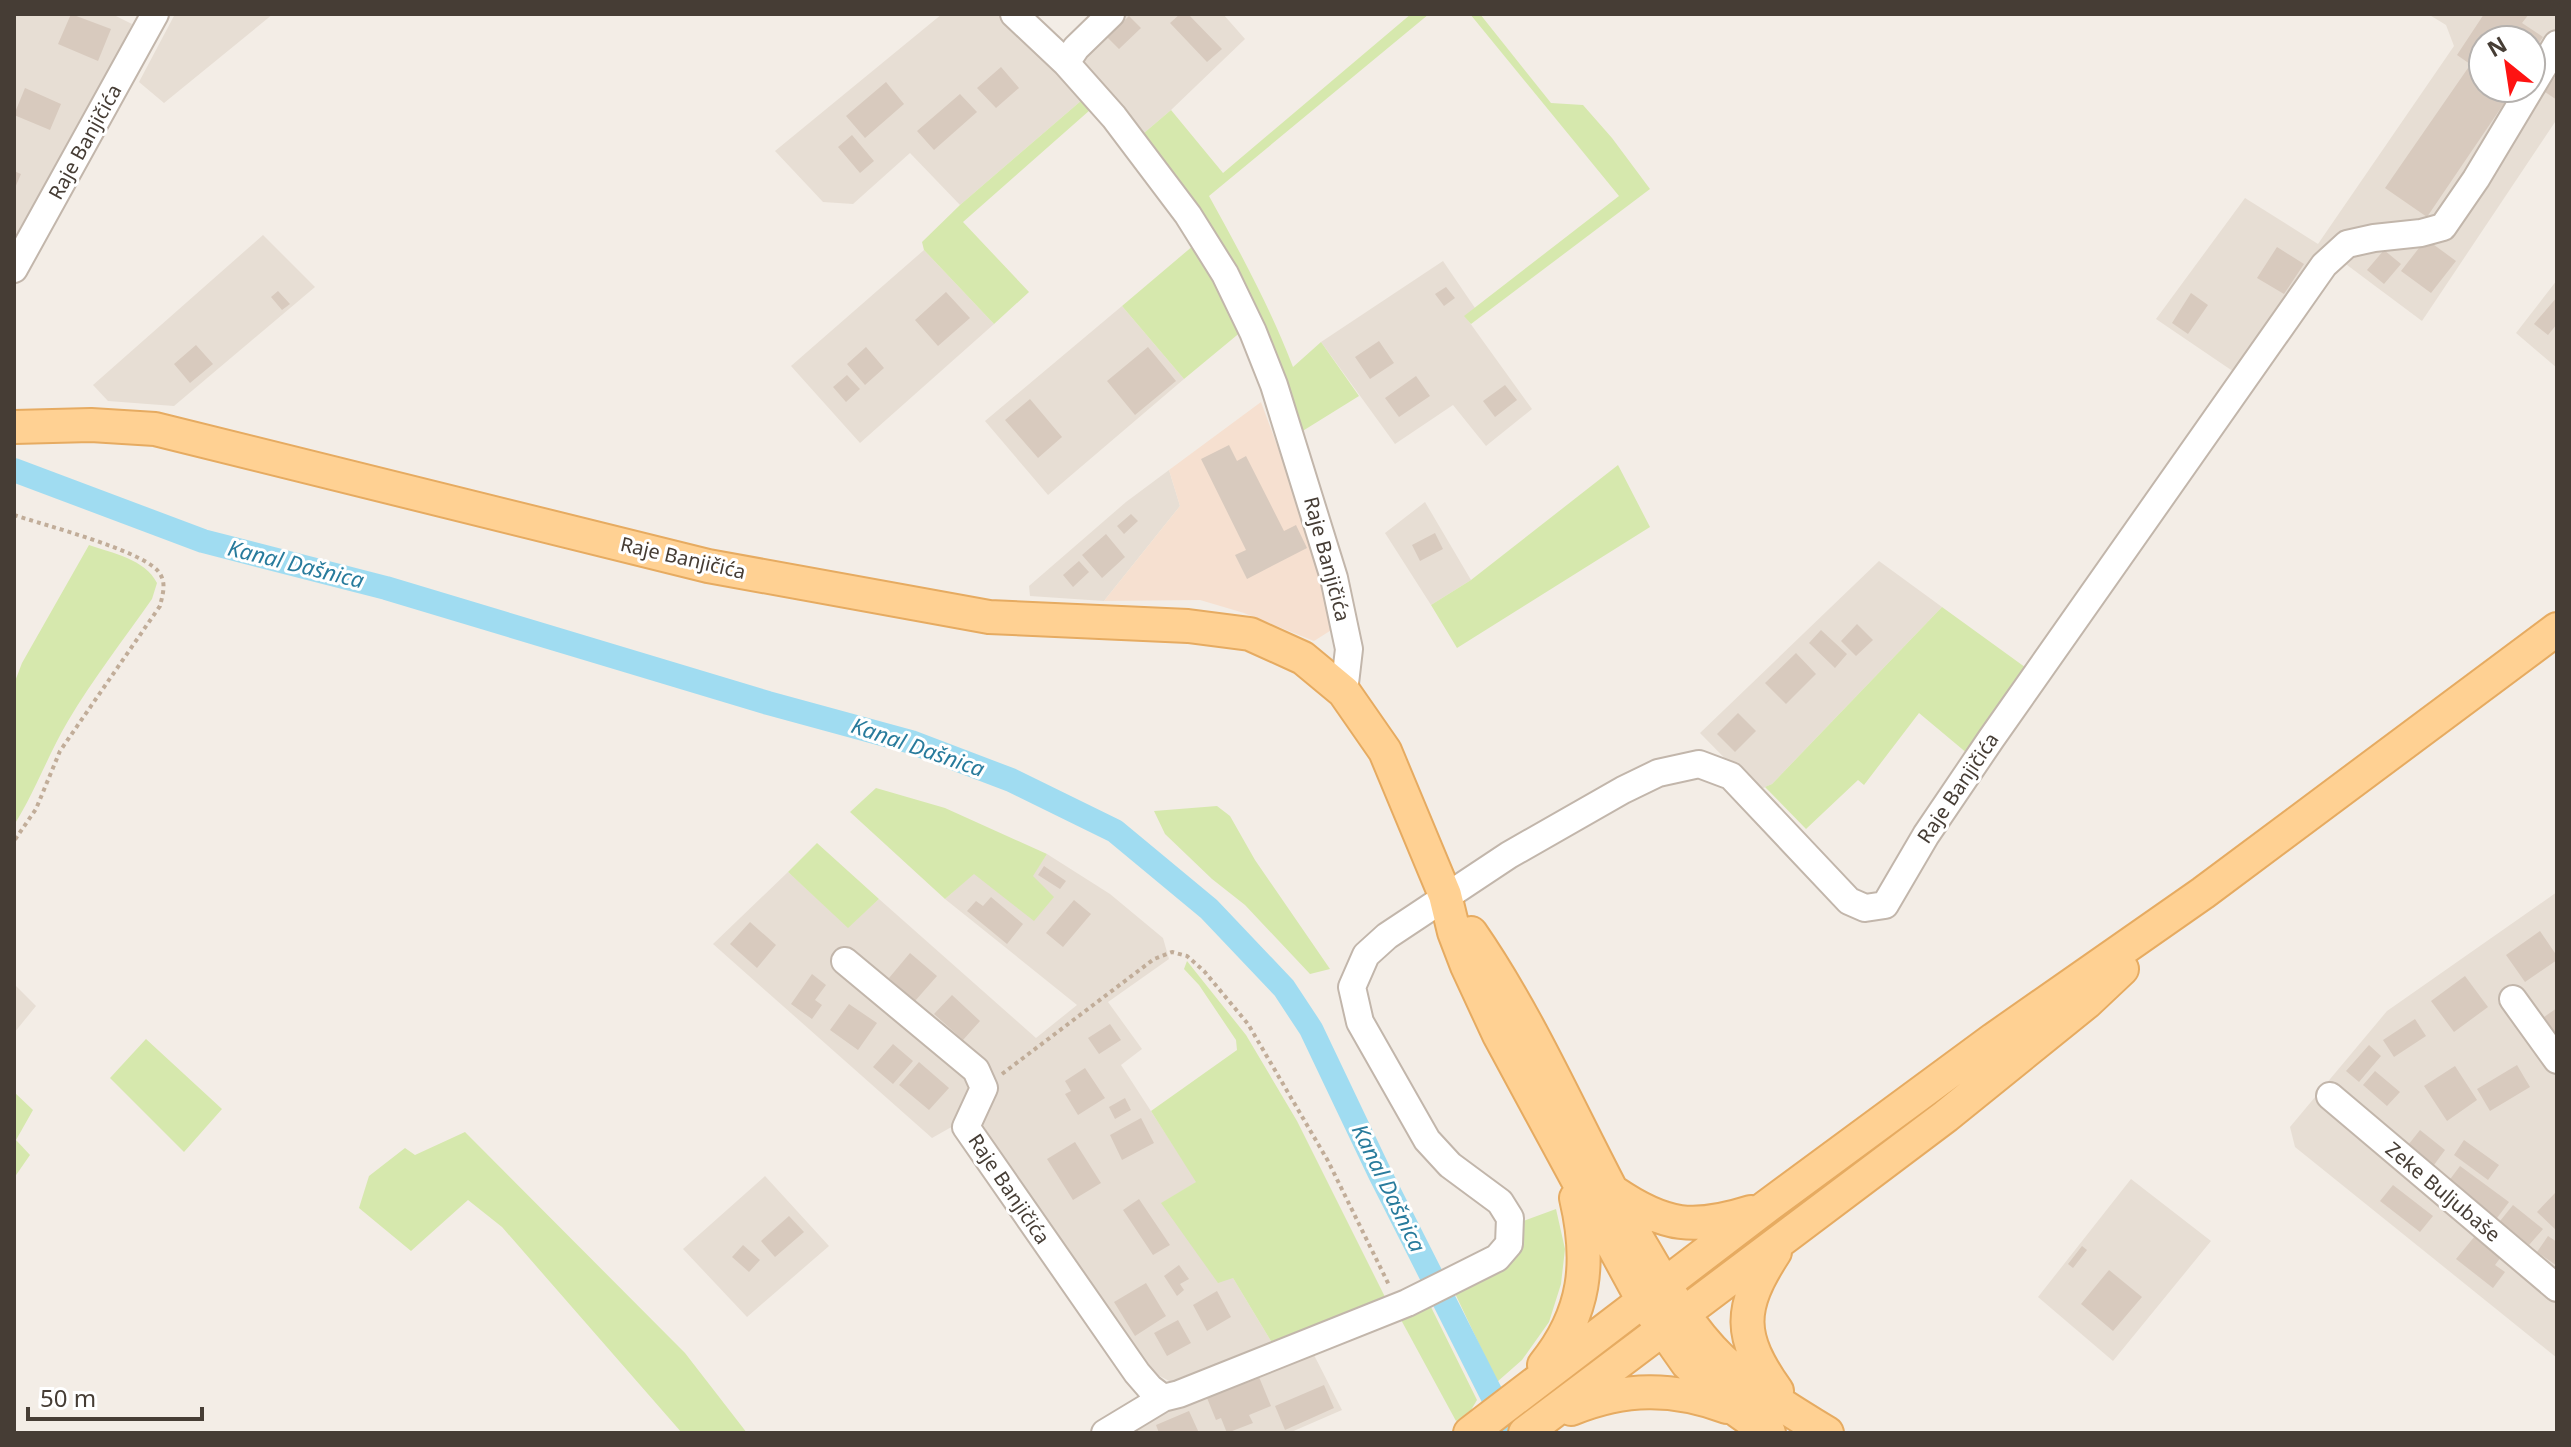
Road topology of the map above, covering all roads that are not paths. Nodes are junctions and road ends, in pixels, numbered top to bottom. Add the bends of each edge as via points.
1 (155, 14) edge
2 (1014, 14) edge
3 (1111, 14) edge
4 (2557, 44) edge
5 (1066, 63) junction
6 (14, 269) edge
7 (14, 427) edge
8 (2557, 629) edge
9 (1344, 692) junction
10 (2203, 893) junction
11 (1445, 895) junction
12 (845, 961) dead end
13 (2513, 999) dead end
14 (2557, 1060) edge
15 (2330, 1096) dead end
16 (1568, 1164) junction
17 (1610, 1190) junction
18 (1766, 1207) junction
19 (1783, 1240) junction
20 (2557, 1288) edge
21 (1653, 1292) junction
22 (1672, 1320) junction
23 (1163, 1398) junction
24 (1516, 1398) junction
25 (1738, 1411) junction
26 (1780, 1422) edge
27 (1532, 1428) edge
28 (1105, 1433) edge
29 (1470, 1433) edge
30 (1827, 1433) edge

1 - 6 street, Raje Banjičića
2 - 5 street, Raje Banjičića
3 - 5 street
4 - 11 street, Raje Banjičića via 2443,227 2347,244 2324,265 1991,739 1885,905 1865,908 1849,901 1731,776 1699,764 1658,773 1623,790
5 - 9 street, Raje Banjičića via 1188,215 1253,332 1334,578 1349,649
7 - 9 main road, Raje Banjičića via 155,429 708,566 989,617 1250,634 1303,658
8 - 10 main road
9 - 11 main road, Raje Banjičića via 1385,751
10 - 18 main road
10 - 19 main road via 2087,1002
11 - 16 main road via 1467,966
11 - 17 main road via 1510,996
11 - 23 street, Raje Banjičića via 1366,955 1352,987 1360,1022 1427,1140 1450,1165 1500,1202 1510,1218 1509,1244 1497,1258 1404,1305
12 - 23 street, Raje Banjičića via 976,1070 984,1088 966,1127 1137,1373
13 - 14 street
15 - 20 street, Zeke Buljubaše
16 - 21 main road
16 - 24 main road via 1585,1258 1579,1303 1568,1330
17 - 18 main road via 1661,1219 1684,1223 1711,1222
17 - 21 main road
18 - 21 main road
19 - 22 main road
19 - 26 main road via 1759,1276 1746,1317 1749,1340
21 - 22 main road
21 - 24 main road
22 - 25 main road via 1687,1363
22 - 26 main road via 1722,1360
22 - 27 main road
23 - 28 street
24 - 29 main road
25 - 26 main road
25 - 27 main road via 1704,1398 1652,1391 1598,1398
26 - 30 main road

